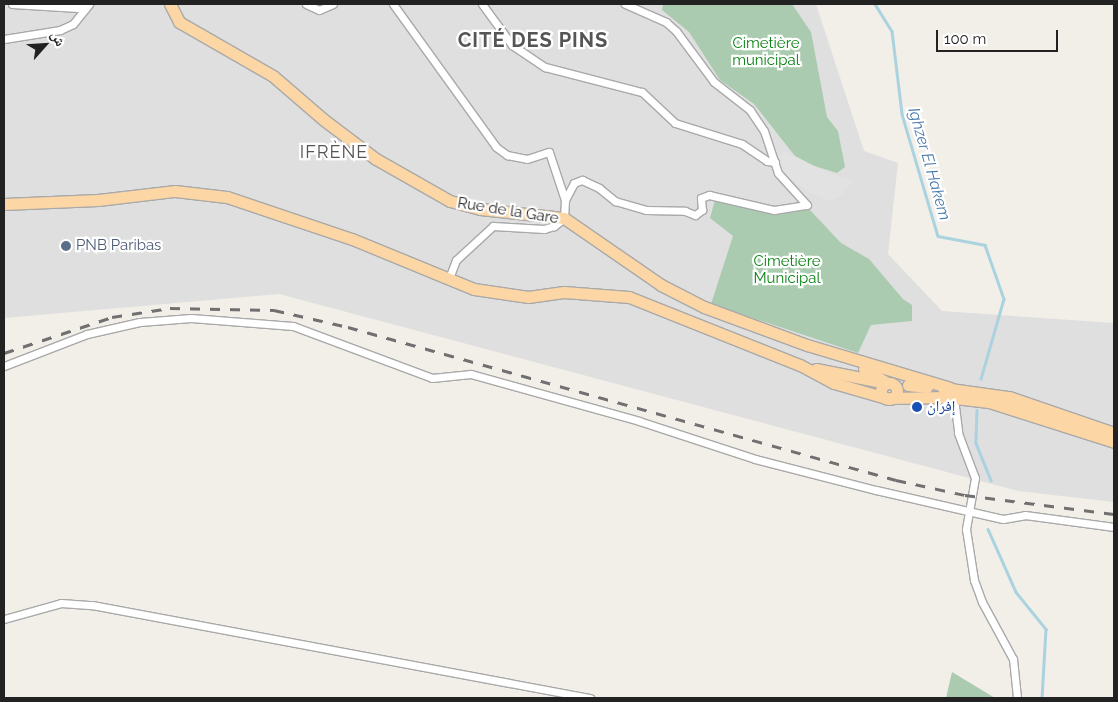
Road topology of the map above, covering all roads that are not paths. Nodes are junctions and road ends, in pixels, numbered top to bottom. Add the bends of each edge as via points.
1 (12, 4) edge
2 (88, 4) edge
3 (170, 4) edge
4 (306, 4) edge
5 (333, 4) edge
6 (393, 4) edge
7 (482, 4) edge
8 (625, 4) edge
9 (4, 39) edge
10 (776, 162) junction
11 (565, 200) junction
12 (4, 204) edge
13 (564, 218) junction
14 (449, 278) junction
15 (807, 345) junction
16 (800, 365) junction
17 (4, 366) edge
18 (879, 368) junction
19 (907, 380) junction
20 (889, 384) junction
21 (950, 394) junction
22 (989, 397) junction
23 (888, 398) junction
24 (1114, 433) edge
25 (1114, 442) edge
26 (968, 511) junction
27 (1114, 527) edge
28 (4, 619) edge
29 (590, 698) edge
30 (1017, 698) edge

1 - 2 street via 78,8
2 - 9 street via 73,24 60,30
3 - 13 main road, Rue de la Gare via 179,22 273,76 376,159 450,202 480,209
4 - 5 street via 319,10
6 - 11 street via 496,147 527,159 549,152
7 - 10 street via 512,44 545,68 642,92 675,123 742,144 767,161
8 - 10 street via 666,22 676,31 714,82 750,110 764,131
10 - 11 street via 787,186 806,205 774,210 709,195 701,198 702,210 695,215 685,211 646,210 615,201 582,180 574,183
11 - 13 street
12 - 14 main road via 98,200 176,191 210,194 255,204
13 - 14 street via 544,229 493,226 456,260
13 - 15 main road, Rue de la Gare via 670,290 704,307
14 - 16 main road via 474,289 528,298 594,292 629,297
15 - 18 main road, Rue de la Gare
15 - 20 main road via 869,371
16 - 20 main road
16 - 23 main road via 834,383
17 - 26 street via 87,334 140,322 192,318 293,326 432,378 471,374 639,421 755,460
18 - 19 main road, Rue de la Gare
18 - 20 main road
19 - 20 main road
19 - 21 main road
20 - 23 main road via 881,390
21 - 22 main road
21 - 23 main road
21 - 26 street via 958,433 975,478
22 - 24 main road
22 - 25 main road
26 - 27 street via 1003,519 1025,515
26 - 30 street via 968,549 974,580 982,602 1013,659
28 - 29 street via 61,603 92,605

